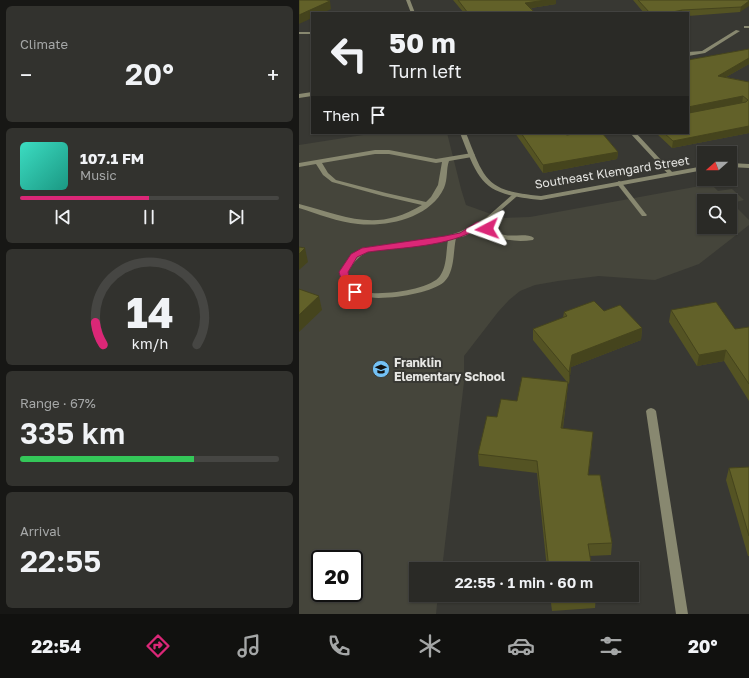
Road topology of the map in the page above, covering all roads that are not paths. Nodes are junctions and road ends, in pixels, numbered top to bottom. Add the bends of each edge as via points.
1 (408, 0) edge
2 (413, 12) edge
3 (738, 31) dead end
4 (299, 33) edge
5 (311, 33) edge
6 (689, 54) edge
7 (311, 94) edge
8 (299, 96) edge
9 (463, 134) edge
10 (634, 134) edge
11 (472, 155) junction
12 (446, 160) junction
13 (318, 162) junction
14 (299, 165) edge
15 (737, 166) edge
16 (749, 166) edge
17 (697, 169) edge
18 (671, 174) junction
19 (619, 184) junction
20 (514, 196) junction
21 (426, 204) junction
22 (299, 206) edge
23 (644, 214) dead end
24 (480, 224) junction
25 (453, 237) junction
26 (530, 238) dead end
27 (651, 411) dead end
28 (682, 614) edge

1 - 2 street
3 - 6 street via 703,52
4 - 5 street
7 - 8 street
9 - 11 street, Southeast Klemgard Street
10 - 18 street
11 - 12 street
11 - 20 street, Southeast Klemgard Street via 481,176 493,188
12 - 13 street via 436,161 389,152 375,152
12 - 21 street via 439,191
13 - 14 street
13 - 21 street via 325,174 334,181
15 - 16 street
17 - 18 street, Southeast Klemgard Street
18 - 19 street, Southeast Klemgard Street
19 - 20 street, Southeast Klemgard Street via 541,198
19 - 23 street
20 - 24 street
21 - 22 street via 403,217 371,223 357,222
24 - 25 street
24 - 26 street via 493,234 504,238
25 - 25 street via 365,250 354,256 347,265 344,272 346,282 355,292 382,297 441,281 446,274
27 - 28 street

